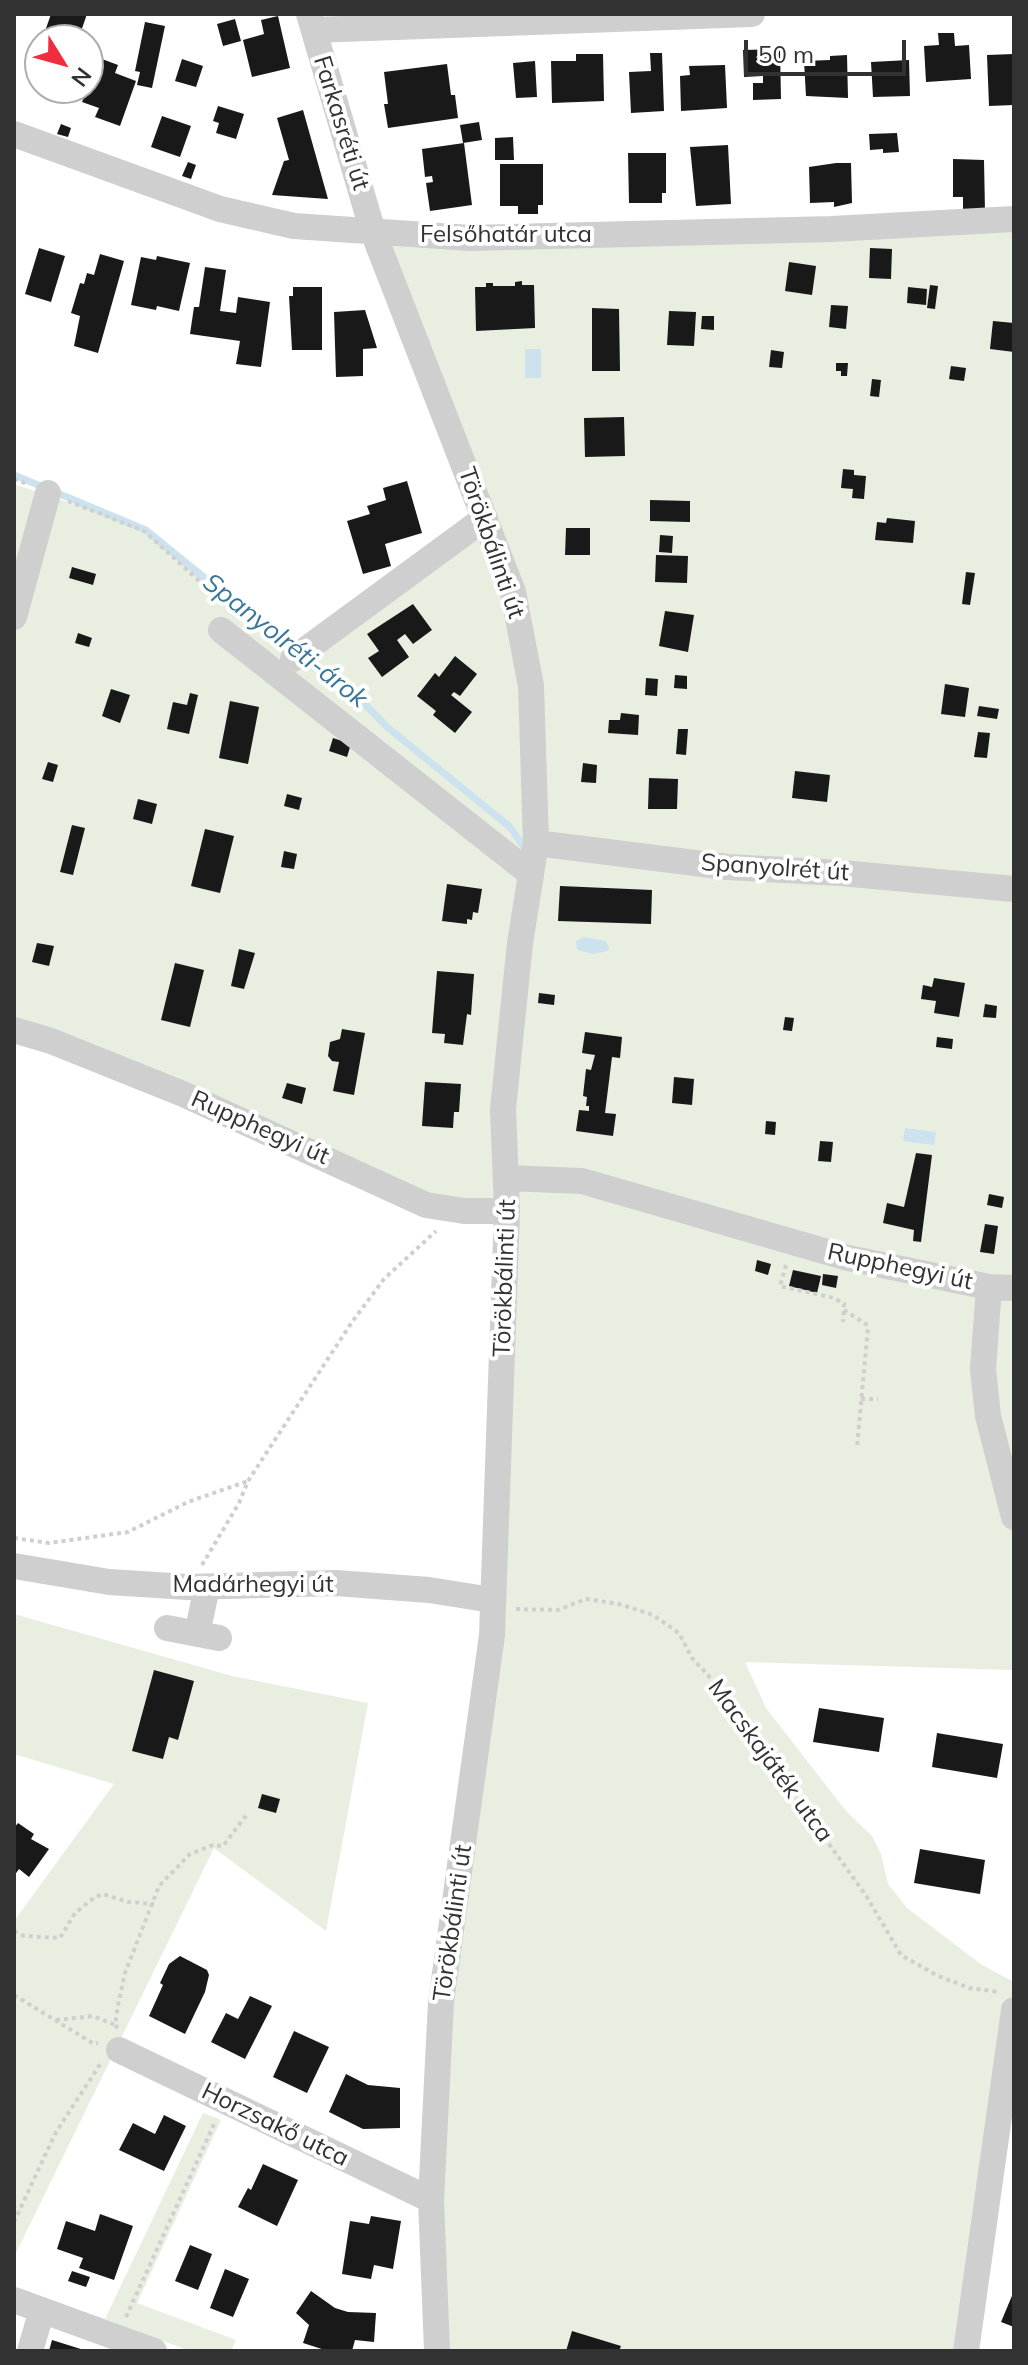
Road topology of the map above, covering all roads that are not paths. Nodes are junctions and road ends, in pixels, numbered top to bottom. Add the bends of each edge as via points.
1 (752, 14) edge
2 (311, 22) edge
3 (14, 134) edge
4 (1014, 219) edge
5 (373, 232) junction
6 (48, 493) road end
7 (485, 518) junction
8 (14, 617) edge
9 (228, 622) road end
10 (298, 655) dead end
11 (536, 843) junction
12 (531, 874) junction
13 (1014, 889) edge
14 (14, 1030) edge
15 (507, 1178) junction
16 (507, 1211) junction
17 (1002, 1287) edge
18 (1014, 1517) edge
19 (14, 1566) edge
20 (198, 1587) junction
21 (492, 1600) junction
22 (167, 1628) dead end
23 (1008, 2001) edge
24 (118, 2039) road end
25 (1007, 2129) edge
26 (431, 2200) junction
27 (14, 2300) edge
28 (42, 2310) junction
29 (30, 2351) edge
30 (154, 2351) edge
31 (437, 2351) edge
32 (966, 2351) edge

1 - 2 street
2 - 5 street, Farkasréti út
3 - 5 street, Felsőhatár utca via 220,209 294,226
4 - 5 street, Felsőhatár utca via 470,238
5 - 7 street, Törökbálinti út
6 - 8 street
7 - 10 street
7 - 11 street, Törökbálinti út via 513,592 527,656
9 - 12 street
11 - 12 street, Törökbálinti út
11 - 13 street, Spanyolrét út via 727,867
12 - 15 street, Törökbálinti út via 503,1109
14 - 16 street, Rupphegyi út via 183,1094 426,1205
15 - 16 street, Törökbálinti út
15 - 17 street, Rupphegyi út via 582,1181 848,1258
16 - 21 street, Törökbálinti út
17 - 18 street via 983,1369 988,1416
19 - 20 street, Madárhegyi út via 109,1582
20 - 21 street, Madárhegyi út via 336,1583
20 - 22 street via 208,1636
21 - 26 street, Törökbálinti út via 492,1642 441,2002
23 - 25 street
24 - 26 street, Horzsakő utca via 225,2100
25 - 32 street
26 - 31 street, Törökbálinti út
27 - 28 street
28 - 29 street
28 - 30 street

